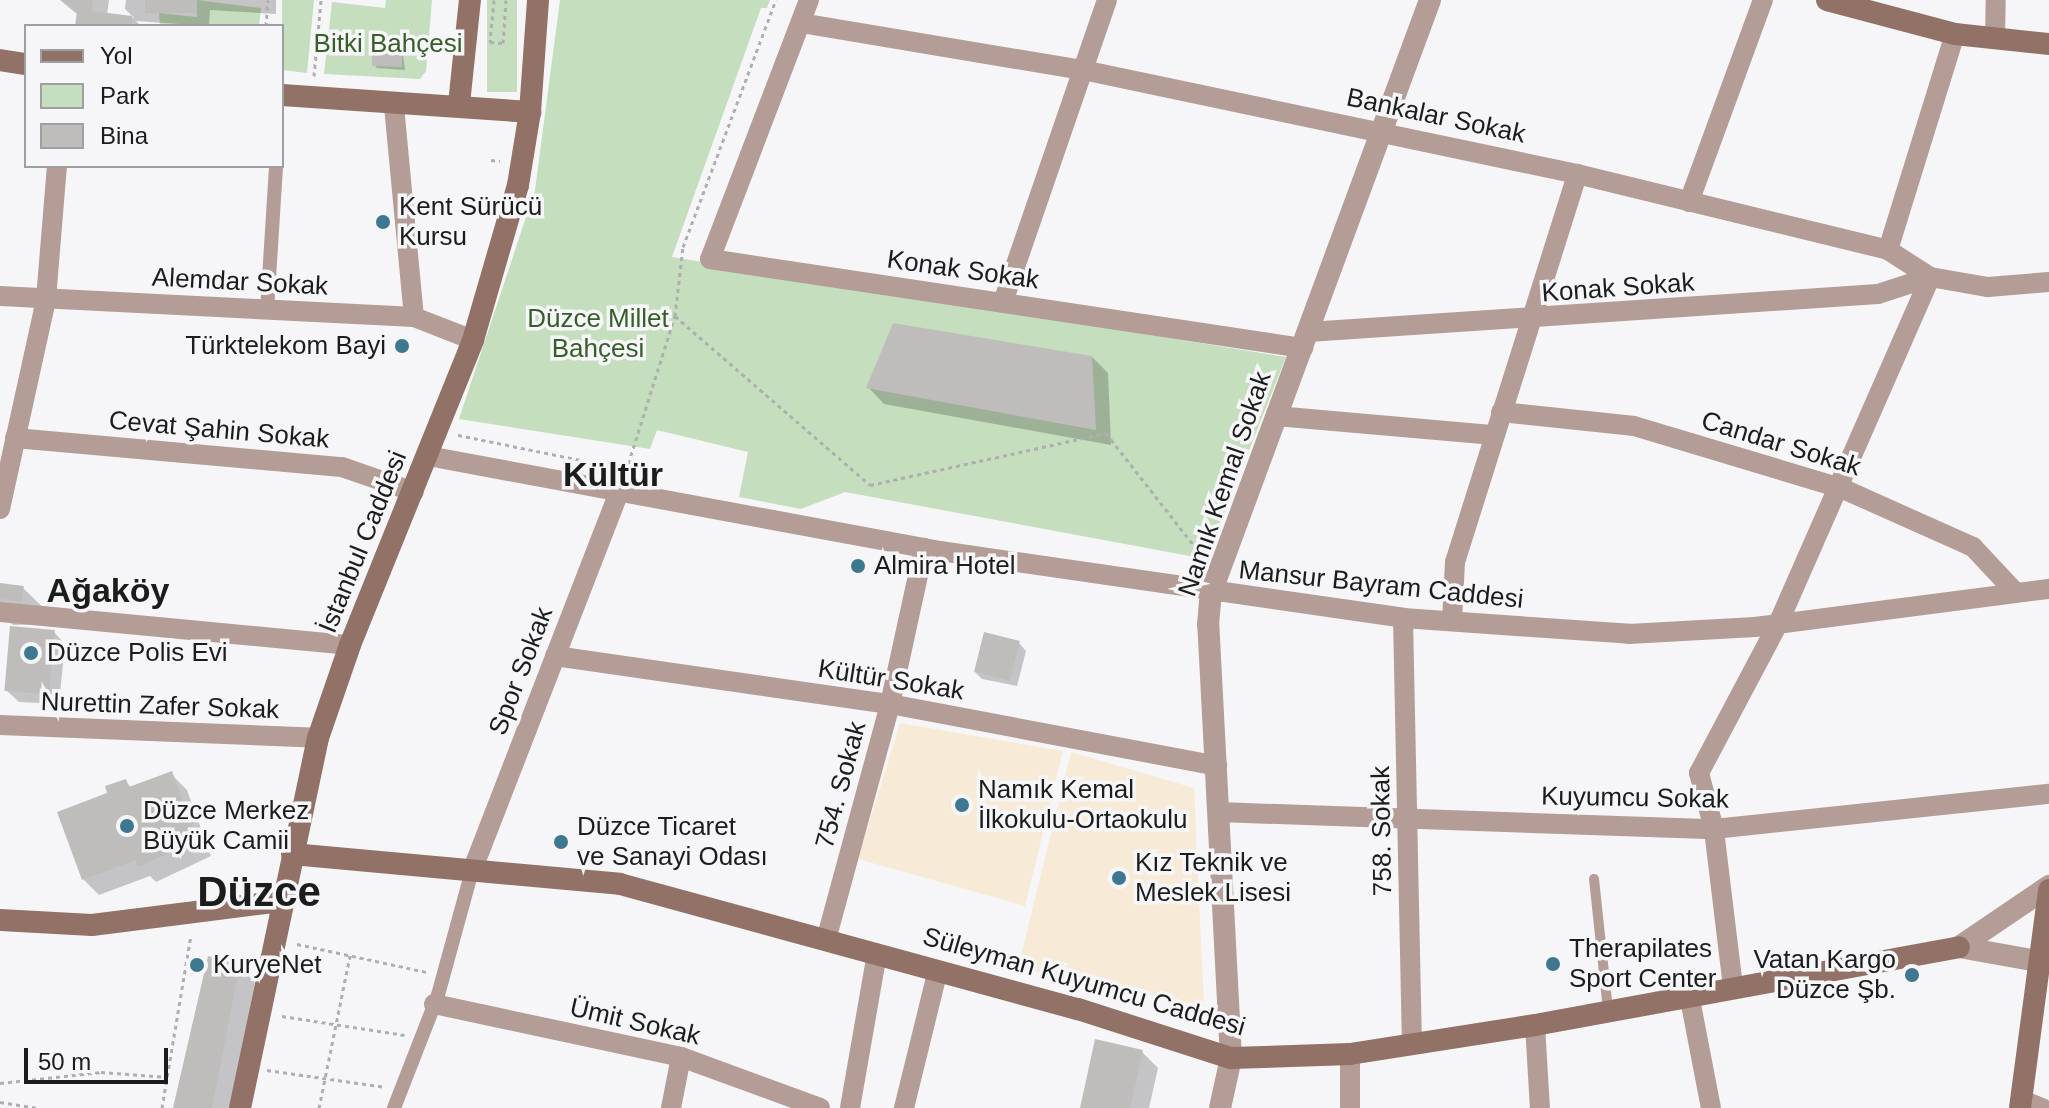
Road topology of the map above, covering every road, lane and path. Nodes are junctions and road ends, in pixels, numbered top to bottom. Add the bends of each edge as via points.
1 (268, 0) edge
2 (321, 0) edge
3 (470, 0) edge
4 (494, 0) edge
5 (506, 0) edge
6 (538, 0) edge
7 (809, 0) edge
8 (1107, 0) edge
9 (1430, 0) edge
10 (1763, 0) edge
11 (1827, 0) edge
12 (1996, 0) edge
13 (801, 23) junction
14 (266, 24) edge
15 (1955, 34) junction
16 (1995, 39) junction
17 (2049, 44) edge
18 (0, 60) edge
19 (24, 64) edge
20 (1083, 70) junction
21 (284, 95) edge
22 (312, 99) junction
23 (459, 104) junction
24 (394, 106) junction
25 (530, 112) junction
26 (1382, 130) junction
27 (57, 168) edge
28 (276, 168) edge
29 (1577, 174) junction
30 (1689, 202) junction
31 (1888, 250) junction
32 (1930, 277) junction
33 (2049, 282) edge
34 (0, 296) edge
35 (46, 299) junction
36 (1003, 302) junction
37 (267, 310) junction
38 (675, 316) dead end
39 (414, 317) junction
40 (1531, 321) junction
41 (473, 340) junction
42 (1305, 340) junction
43 (1501, 412) junction
44 (1276, 416) junction
45 (446, 433) dead end
46 (1494, 435) junction
47 (15, 438) junction
48 (428, 456) junction
49 (610, 466) dead end
50 (1841, 488) junction
51 (620, 490) junction
52 (414, 492) junction
53 (0, 509) edge
54 (924, 548) junction
55 (1214, 584) junction
56 (2049, 589) edge
57 (2016, 593) junction
58 (0, 612) edge
59 (1403, 618) junction
60 (1452, 621) junction
61 (1778, 624) junction
62 (350, 645) junction
63 (555, 656) junction
64 (890, 704) junction
65 (0, 725) edge
66 (318, 738) junction
67 (1217, 766) junction
68 (2049, 794) edge
69 (1218, 812) junction
70 (1409, 817) junction
71 (1714, 829) junction
72 (292, 854) junction
73 (472, 871) junction
74 (1594, 879) dead end
75 (2049, 888) edge
76 (281, 901) junction
77 (195, 913) junction
78 (0, 920) edge
79 (273, 939) junction
80 (826, 940) junction
81 (1959, 947) junction
82 (877, 953) junction
83 (350, 955) junction
84 (2045, 962) edge
85 (938, 970) junction
86 (443, 975) junction
87 (1733, 987) junction
88 (1689, 994) junction
89 (434, 1004) junction
90 (1608, 1011) junction
91 (259, 1012) junction
92 (333, 1024) junction
93 (1535, 1025) junction
94 (422, 1037) junction
95 (1412, 1043) junction
96 (1350, 1054) junction
97 (681, 1057) junction
98 (1231, 1058) junction
99 (248, 1067) junction
100 (168, 1077) junction
101 (323, 1080) junction
102 (0, 1083) edge
103 (402, 1089) junction
104 (0, 1102) edge
105 (2028, 1105) edge
106 (38, 1108) edge
107 (162, 1108) edge
108 (240, 1108) edge
109 (319, 1108) edge
110 (394, 1108) edge
111 (671, 1108) edge
112 (820, 1108) edge
113 (850, 1108) edge
114 (904, 1108) edge
115 (1220, 1108) edge
116 (1350, 1108) edge
117 (1540, 1108) edge
118 (1711, 1108) edge

1 - 14 path
2 - 22 path
3 - 23 main road
4 - 5 path via 490,42 503,43
6 - 25 main road, İstanbul Caddesi
7 - 13 street
8 - 20 street
9 - 26 street, Namık Kemal Sokak
10 - 30 street
11 - 15 main road
12 - 16 street
13 - 20 street, Bankalar Sokak
13 - 36 street, Konak Sokak via 710,259
15 - 16 main road
15 - 31 street
16 - 17 main road
18 - 19 main road
20 - 26 street, Bankalar Sokak
20 - 36 street
21 - 22 main road
22 - 24 main road
23 - 24 main road
23 - 25 main road
24 - 39 street
25 - 41 main road, İstanbul Caddesi via 518,185
26 - 29 street, Bankalar Sokak
26 - 42 street, Namık Kemal Sokak
27 - 35 street
28 - 37 street
29 - 30 street, Bankalar Sokak
29 - 40 street
30 - 31 street, Bankalar Sokak
31 - 32 street, Bankalar Sokak
32 - 33 street, Bankalar Sokak via 1988,287
32 - 40 street, Konak Sokak via 1878,294
32 - 50 street
34 - 35 street, Alemdar Sokak
35 - 37 street, Alemdar Sokak
35 - 47 street
36 - 42 street, Konak Sokak
37 - 39 street, Alemdar Sokak
38 - 55 path via 870,485 1106,433
39 - 41 street, Alemdar Sokak
40 - 42 street, Konak Sokak
40 - 43 street
41 - 48 main road, İstanbul Caddesi
42 - 44 street, Namık Kemal Sokak
43 - 46 street
43 - 50 street, Candar Sokak via 1634,426
44 - 46 street
44 - 55 street, Namık Kemal Sokak
45 - 49 path
46 - 60 street via 1455,562
47 - 52 street, Cevat Şahin Sokak via 342,467
47 - 53 street
48 - 51 street, Mansur Bayram Caddesi
48 - 52 main road, İstanbul Caddesi
50 - 57 street, Candar Sokak via 1973,547
50 - 61 street
51 - 54 street, Mansur Bayram Caddesi
51 - 63 street, Spor Sokak
52 - 62 main road, İstanbul Caddesi
54 - 55 street, Mansur Bayram Caddesi
54 - 64 street, 754. Sokak
55 - 59 street, Mansur Bayram Caddesi
55 - 67 street, Namık Kemal Sokak via 1208,625
56 - 57 street, Mansur Bayram Caddesi
57 - 61 street, Mansur Bayram Caddesi
58 - 62 street
59 - 60 street, Mansur Bayram Caddesi
59 - 70 street, 758. Sokak
60 - 61 street, Mansur Bayram Caddesi via 1629,634
61 - 71 street via 1699,773
62 - 66 main road, İstanbul Caddesi
63 - 64 street, Kültür Sokak
63 - 73 street, Spor Sokak
64 - 67 street, Kültür Sokak
64 - 80 street, 754. Sokak
65 - 66 street, Nurettin Zafer Sokak
66 - 72 main road, İstanbul Caddesi
67 - 69 street, Namık Kemal Sokak
68 - 71 street, Kuyumcu Sokak
69 - 70 street, Kuyumcu Sokak
69 - 98 street, Namık Kemal Sokak
70 - 71 street, Kuyumcu Sokak
70 - 95 street, 758. Sokak
71 - 87 street
72 - 73 main road, Süleyman Kuyumcu Caddesi
72 - 76 main road, İstanbul Caddesi
73 - 80 main road, Süleyman Kuyumcu Caddesi via 620,884
73 - 86 street
74 - 90 lane
75 - 81 street
75 - 84 main road
76 - 77 main road
76 - 79 main road, İstanbul Caddesi
77 - 78 main road via 92,925
77 - 100 path
79 - 83 path
79 - 91 main road, İstanbul Caddesi
80 - 82 main road, Süleyman Kuyumcu Caddesi
81 - 84 street
81 - 87 main road, Süleyman Kuyumcu Caddesi
82 - 85 main road, Süleyman Kuyumcu Caddesi
82 - 113 street
83 - 86 path
83 - 92 path
84 - 105 main road
85 - 98 main road, Süleyman Kuyumcu Caddesi
85 - 114 street
86 - 89 street
87 - 88 main road, Süleyman Kuyumcu Caddesi
88 - 90 main road, Süleyman Kuyumcu Caddesi
88 - 118 street
89 - 94 street
89 - 97 street, Ümit Sokak
90 - 93 main road, Süleyman Kuyumcu Caddesi
91 - 92 path
91 - 99 main road, İstanbul Caddesi
92 - 94 path
92 - 101 path
93 - 95 main road, Süleyman Kuyumcu Caddesi
93 - 117 street
94 - 103 street
95 - 96 main road, Süleyman Kuyumcu Caddesi
96 - 98 main road, Süleyman Kuyumcu Caddesi
96 - 116 street
97 - 111 street
97 - 112 street, Ümit Sokak
98 - 115 street, Namık Kemal Sokak
99 - 101 path
99 - 108 main road, İstanbul Caddesi
100 - 102 path via 101,1072
100 - 107 path
101 - 103 path
101 - 109 path
103 - 110 street
104 - 106 path

